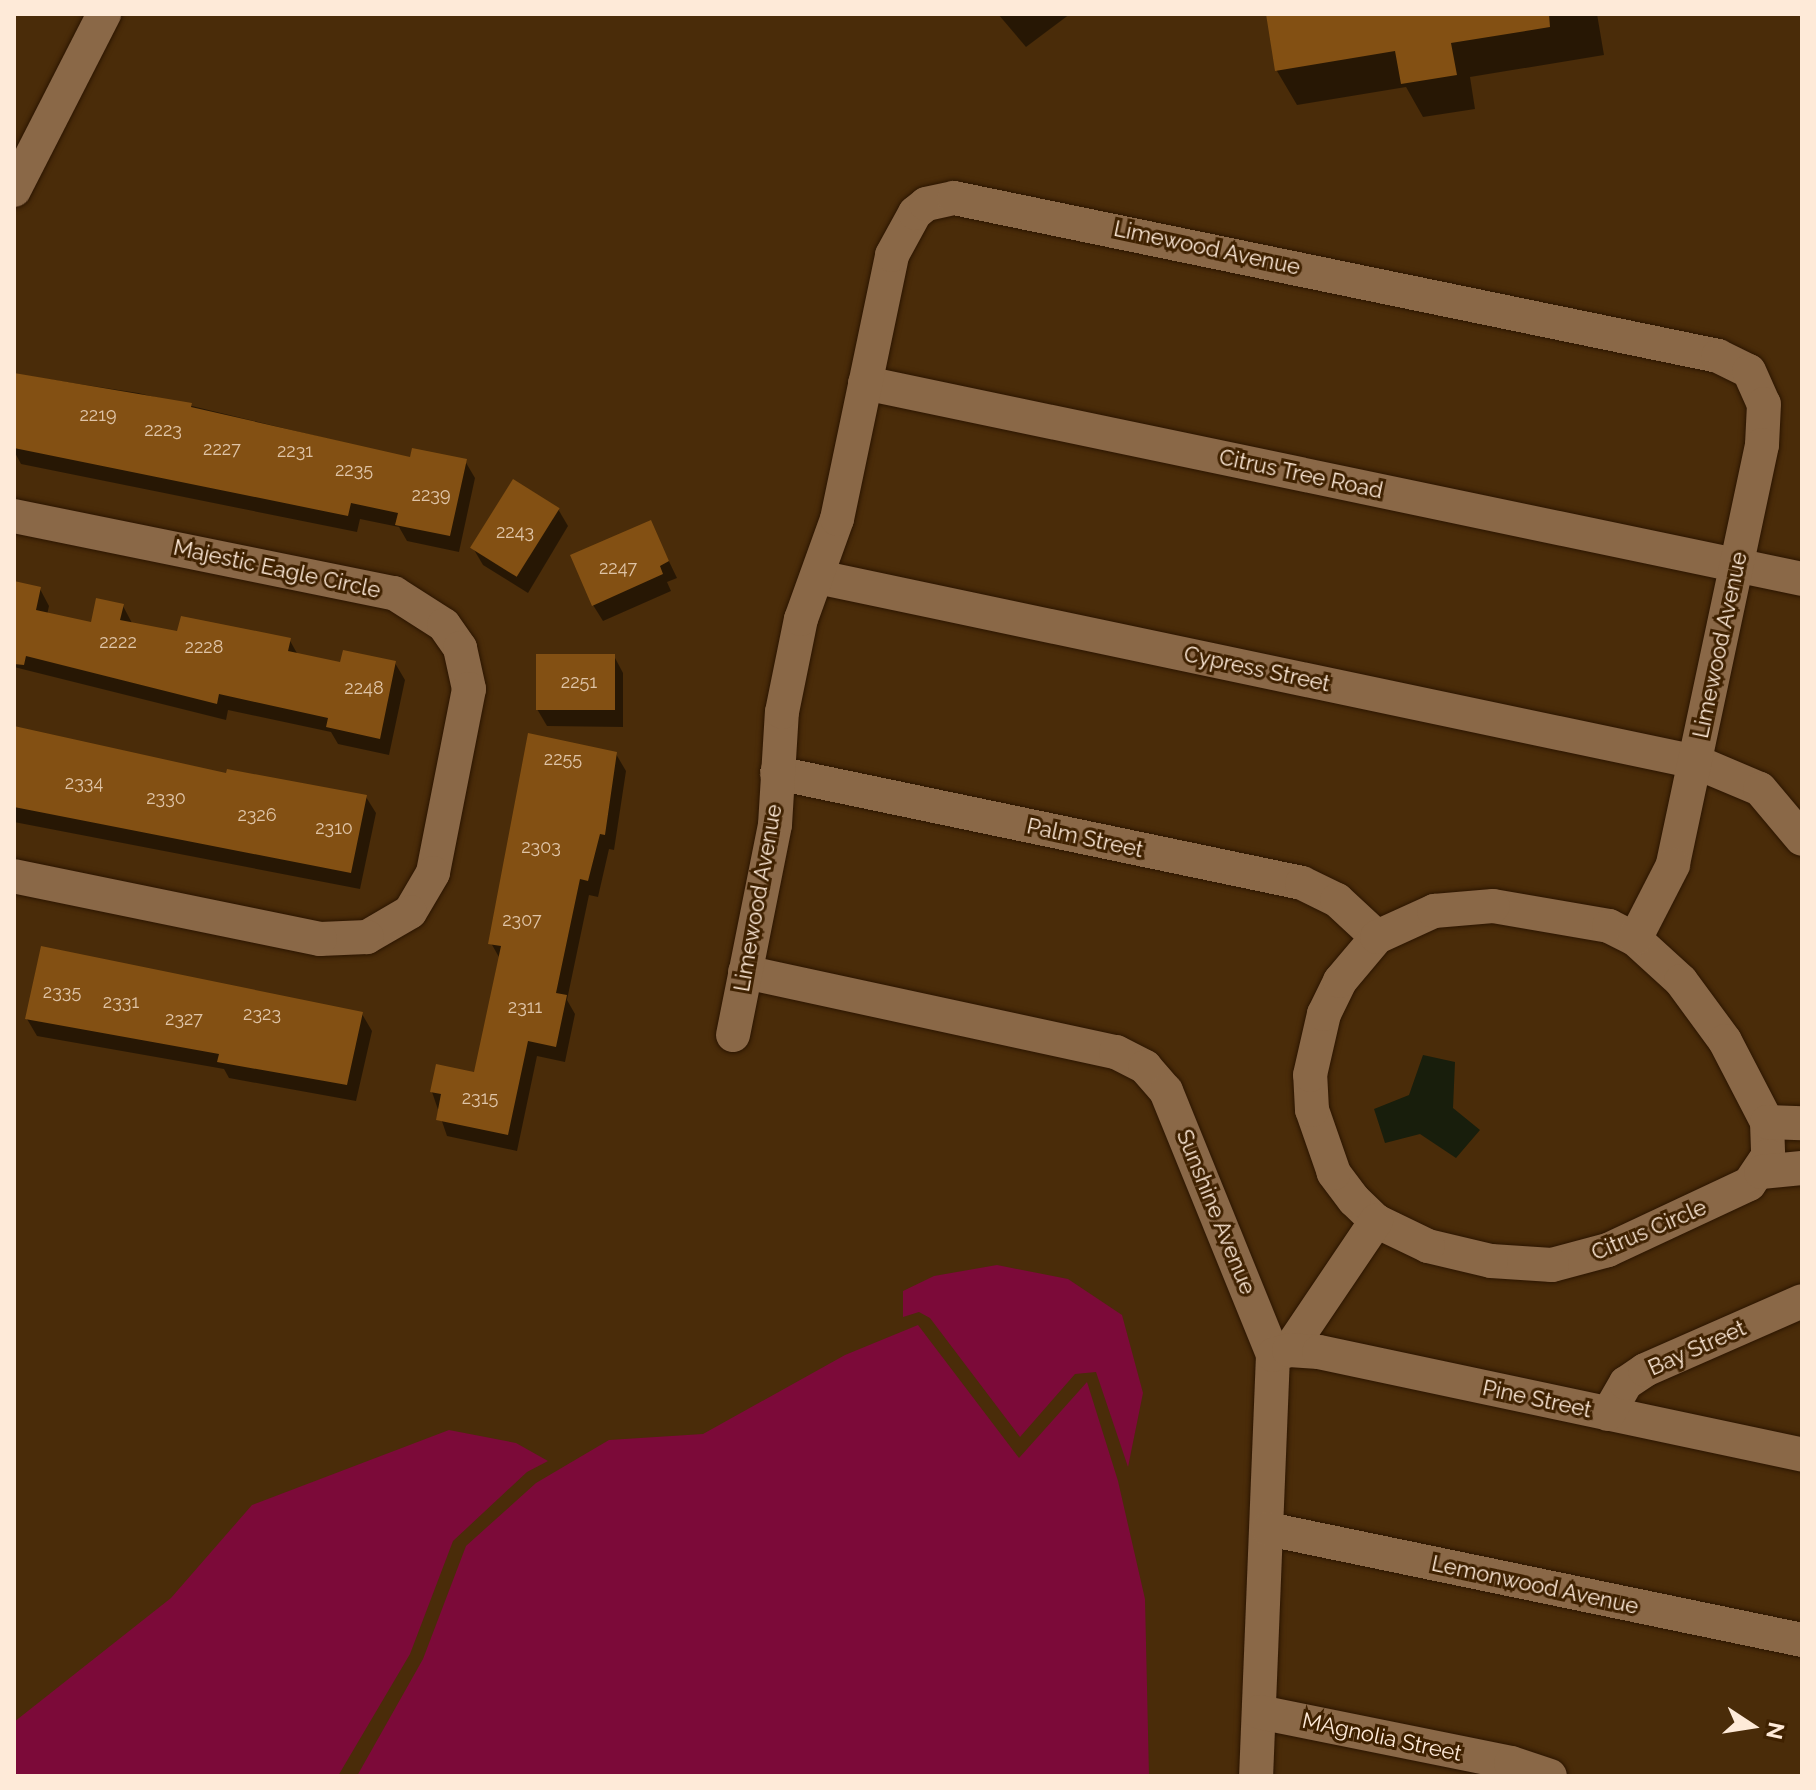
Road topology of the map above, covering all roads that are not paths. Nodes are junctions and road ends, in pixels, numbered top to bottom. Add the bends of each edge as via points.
1 (104, 14) edge
2 (14, 190) edge
3 (865, 383) junction
4 (14, 516) edge
5 (1737, 566) junction
6 (818, 577) junction
7 (1802, 579) edge
8 (1696, 762) junction
9 (777, 773) junction
10 (1802, 839) edge
11 (14, 876) edge
12 (1377, 937) junction
13 (1635, 939) junction
14 (745, 972) junction
15 (733, 1035) dead end
16 (1767, 1122) junction
17 (1802, 1123) edge
18 (1802, 1168) edge
19 (1761, 1172) junction
20 (1376, 1221) junction
21 (1802, 1301) edge
22 (1281, 1352) junction
23 (1608, 1414) junction
24 (1802, 1455) edge
25 (1268, 1529) junction
26 (1802, 1640) edge
27 (1259, 1712) junction
28 (1256, 1776) edge
29 (1550, 1776) edge

1 - 2 street
3 - 5 street, Citrus Tree Road
3 - 5 street, Limewood Avenue via 898,238 926,204 954,198 1499,310 1718,356 1749,371 1759,385 1765,423
3 - 6 street, Limewood Avenue via 837,519
4 - 11 street, Majestic Eagle Circle via 394,593 444,625 460,648 469,689 433,873 410,912 367,937 320,939
5 - 7 street, Citrus Tree Road
5 - 8 street, Limewood Avenue
6 - 8 street, Cypress Street
6 - 9 street, Limewood Avenue via 801,619
8 - 10 street, Cypress Street via 1760,789
8 - 13 street, Limewood Avenue via 1673,865
9 - 12 street, Palm Street via 1302,883 1337,900
9 - 14 street, Limewood Avenue via 775,825
12 - 13 street, Citrus Circle via 1434,911 1493,906 1582,918
12 - 20 street, Citrus Circle via 1335,992 1315,1043 1310,1075 1312,1110 1325,1153 1354,1200
13 - 16 street, Citrus Circle via 1704,1009
14 - 15 street, Limewood Avenue
14 - 22 street, Sunshine Avenue via 1096,1047 1145,1067 1166,1091
16 - 17 street
16 - 19 street via 1768,1156
18 - 19 street
19 - 20 street, Citrus Circle via 1731,1195 1676,1220 1608,1250 1552,1265 1460,1255
20 - 22 street
21 - 23 street, Bay Street via 1645,1370 1626,1383
22 - 23 street, Pine Street
22 - 25 street, Sunshine Avenue
23 - 24 street, Pine Street
25 - 26 street, Lemonwood Avenue
25 - 27 street, Sunshine Avenue
27 - 28 street, Sunshine Avenue
27 - 29 street, MAgnolia Street via 1511,1763

